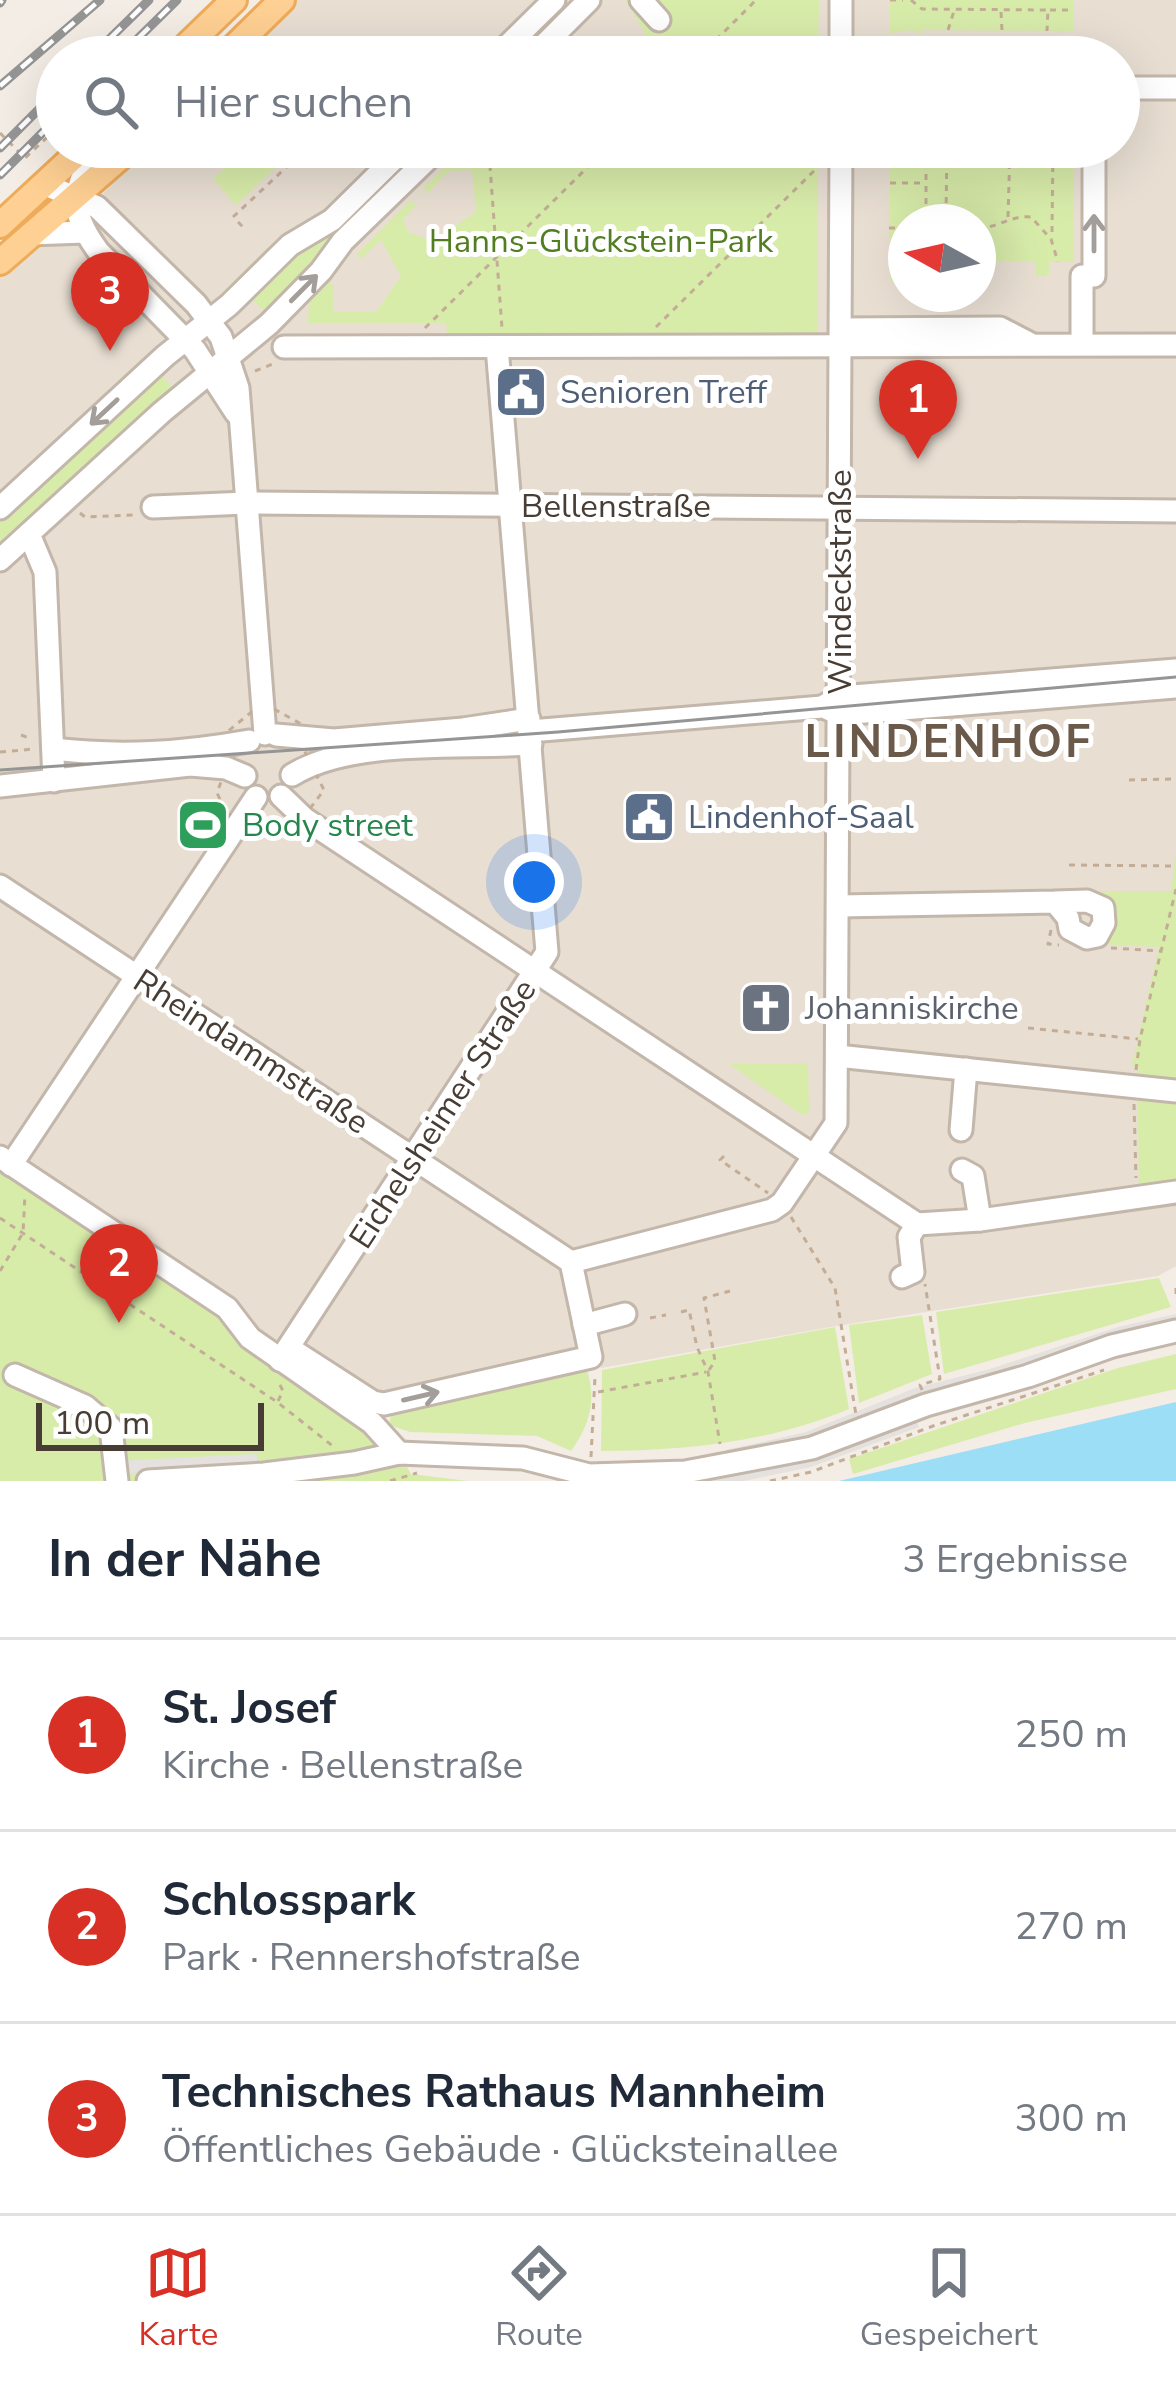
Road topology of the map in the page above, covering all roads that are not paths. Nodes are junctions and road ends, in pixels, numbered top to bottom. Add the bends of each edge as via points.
1 (234, 0) edge
2 (282, 0) edge
3 (554, 0) edge
4 (589, 0) edge
5 (641, 0) edge
6 (841, 0) edge
7 (659, 20) dead end
8 (197, 36) edge
9 (245, 36) edge
10 (517, 36) edge
11 (553, 36) edge
12 (841, 36) edge
13 (1140, 88) edge
14 (1176, 88) edge
15 (61, 168) edge
16 (96, 168) edge
17 (103, 168) edge
18 (384, 168) edge
19 (418, 168) edge
20 (840, 168) edge
21 (1094, 168) edge
22 (44, 184) junction
23 (76, 195) junction
24 (111, 219) junction
25 (0, 225) edge
26 (85, 232) junction
27 (30, 234) junction
28 (0, 262) edge
29 (1094, 307) dead end
30 (211, 321) junction
31 (841, 338) junction
32 (186, 340) junction
33 (1088, 344) junction
34 (1173, 344) edge
35 (284, 347) road end
36 (501, 347) junction
37 (233, 366) junction
38 (211, 371) junction
39 (241, 427) junction
40 (5, 494) edge
41 (246, 503) junction
42 (511, 506) junction
43 (153, 507) road end
44 (841, 508) junction
45 (1176, 511) edge
46 (29, 534) junction
47 (0, 560) edge
48 (1176, 670) edge
49 (1176, 687) edge
50 (834, 706) junction
51 (530, 731) junction
52 (53, 749) junction
53 (248, 750) junction
54 (301, 769) junction
55 (54, 781) junction
56 (0, 786) edge
57 (281, 796) junction
58 (256, 797) junction
59 (0, 886) edge
60 (1055, 902) dead end
61 (839, 906) junction
62 (537, 971) junction
63 (134, 976) junction
64 (837, 1056) junction
65 (966, 1069) junction
66 (1176, 1090) edge
67 (961, 1130) dead end
68 (815, 1155) junction
69 (414, 1158) junction
70 (5, 1161) edge
71 (962, 1170) dead end
72 (1176, 1192) edge
73 (980, 1220) junction
74 (916, 1224) junction
75 (571, 1262) junction
76 (913, 1274) road end
77 (626, 1314) dead end
78 (584, 1324) junction
79 (1176, 1331) edge
80 (277, 1366) junction
81 (15, 1375) dead end
82 (399, 1454) junction
83 (117, 1481) edge
84 (148, 1481) edge

1 - 8 main road
2 - 9 main road
3 - 10 street
4 - 11 street
5 - 7 street
6 - 12 street
13 - 14 street
15 - 22 main road
16 - 23 main road
17 - 24 street
18 - 30 street
37 -> 19 street
20 - 31 street, Windeckstraße
33 -> 21 street via 1082,276 1094,276
22 - 23 street
22 - 25 main road
23 - 24 street
23 - 26 street
23 - 27 main road
24 - 30 street
26 - 27 street
26 - 32 street
27 - 28 main road
29 - 33 street
30 - 32 street
30 - 37 street
31 - 33 street
31 - 36 street
31 - 44 street, Windeckstraße
32 - 38 street
32 -> 40 street
33 - 34 street
35 - 36 street
36 - 42 street, Eichelsheimer Straße
37 - 38 street
37 - 39 street
38 - 39 street
38 - 46 street
39 - 41 street
41 - 42 street, Bellenstraße
41 - 43 street, Bellenstraße
41 - 53 street via 263,709
42 - 44 street, Bellenstraße
42 - 51 street, Eichelsheimer Straße
44 - 45 street, Bellenstraße
44 - 50 street, Windeckstraße
46 - 47 street
46 - 52 street via 45,572
48 - 50 street
49 - 50 street
50 - 51 street
50 - 61 street, Windeckstraße
51 - 53 street via 303,737
51 - 54 street via 341,755
51 - 62 street, Eichelsheimer Straße via 547,952
52 - 53 street via 105,756
52 - 55 street
53 - 54 street via 290,750
53 - 55 street via 190,766
53 - 58 street
54 - 57 street
55 - 56 street
57 - 58 street
57 - 62 street
58 - 63 street
59 - 63 street, Rheindammstraße
60 - 61 street
61 - 64 street, Windeckstraße
62 - 68 street
62 - 69 street, Eichelsheimer Straße
63 - 69 street, Rheindammstraße
63 - 70 street
64 - 65 street
64 - 68 street, Windeckstraße via 836,1123
65 - 66 street
65 - 67 street
68 - 74 street
68 - 75 street via 772,1210
69 - 75 street, Rheindammstraße
69 - 80 street, Eichelsheimer Straße
70 - 80 street via 227,1308
71 - 73 street via 973,1176
72 - 73 street
73 - 74 street
74 - 76 street via 909,1237
75 - 78 street
77 - 78 street
80 -> 78 street via 297,1353 384,1405 592,1363
79 - 82 street via 794,1453 724,1466 589,1475 523,1458
80 - 82 street via 372,1424
81 - 83 street via 86,1406 111,1429
82 - 84 street

